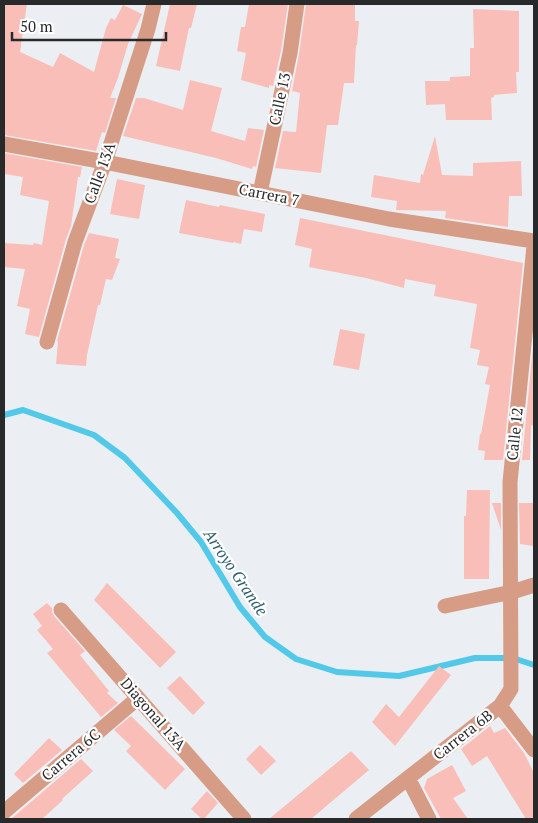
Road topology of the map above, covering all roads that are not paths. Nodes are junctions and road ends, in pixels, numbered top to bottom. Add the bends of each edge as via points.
1 (154, 4) edge
2 (298, 4) edge
3 (4, 144) edge
4 (105, 162) junction
5 (260, 193) junction
6 (534, 241) edge
7 (534, 246) edge
8 (47, 342) dead end
9 (534, 585) edge
10 (512, 592) junction
11 (445, 606) dead end
12 (62, 610) dead end
13 (511, 621) joint
14 (138, 698) junction
15 (500, 706) junction
16 (534, 750) edge
17 (408, 778) junction
18 (4, 812) edge
19 (244, 819) edge
20 (356, 819) edge
21 (429, 819) edge

1 - 4 street, Calle 13A
2 - 5 street, Calle 13
3 - 4 street, Carrera 7
4 - 5 street, Carrera 7
4 - 8 street, Calle 13A via 75,242
5 - 6 street, Carrera 7 via 389,219
7 - 10 street, Calle 12 via 510,482
9 - 10 street
10 - 11 street
10 - 13 street, Calle 12
12 - 14 street, Diagonal 13A
13 - 15 street, Carrera 6B via 512,689
14 - 18 street, Carrera 6C
14 - 19 street, Diagonal 13A
15 - 16 street
15 - 17 street, Carrera 6B
17 - 20 street, Carrera 6B
17 - 21 street

